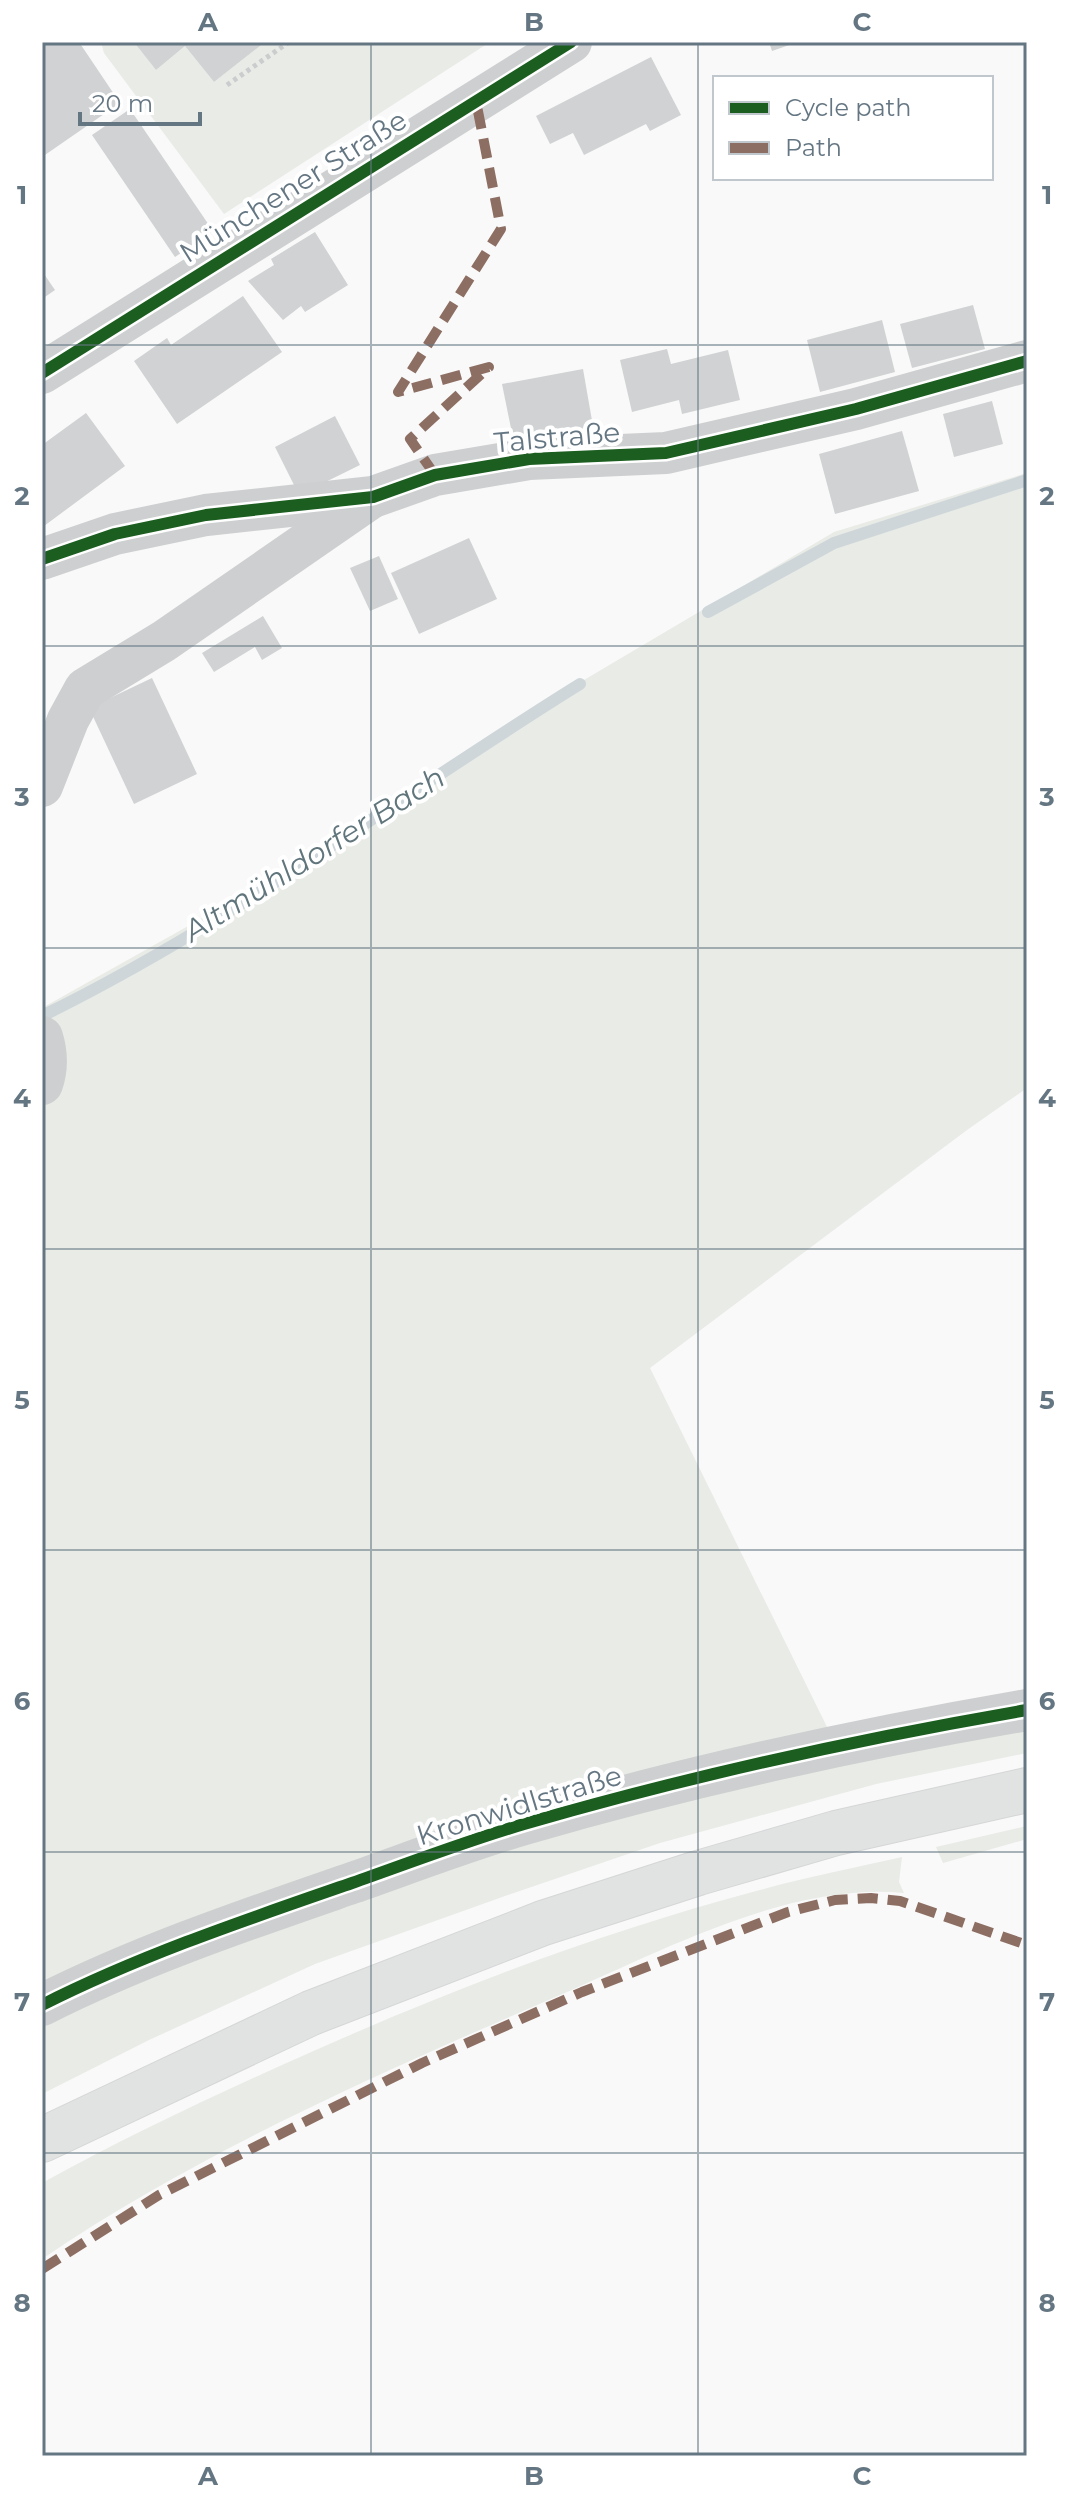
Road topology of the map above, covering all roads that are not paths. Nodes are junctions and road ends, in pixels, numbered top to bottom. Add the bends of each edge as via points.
1 (571, 42) edge
2 (1027, 361) edge
3 (42, 373) edge
4 (373, 497) junction
5 (42, 559) edge
6 (42, 786) edge
7 (43, 1038) edge
8 (42, 1084) edge
9 (1027, 1710) edge
10 (1027, 1790) edge
11 (42, 2005) edge
12 (42, 2140) edge

1 - 3 street, Münchener Straße
2 - 4 street, Talstraße via 856,409 666,453 529,459 435,475
4 - 5 street, Talstraße via 206,515 115,534
4 - 6 street, Talstraße via 85,689
7 - 8 street via 47,1058
9 - 11 street, Kronwidlstraße via 732,1769 523,1824 307,1898 124,1967
10 - 12 main road via 836,1833 543,1923 311,2013

